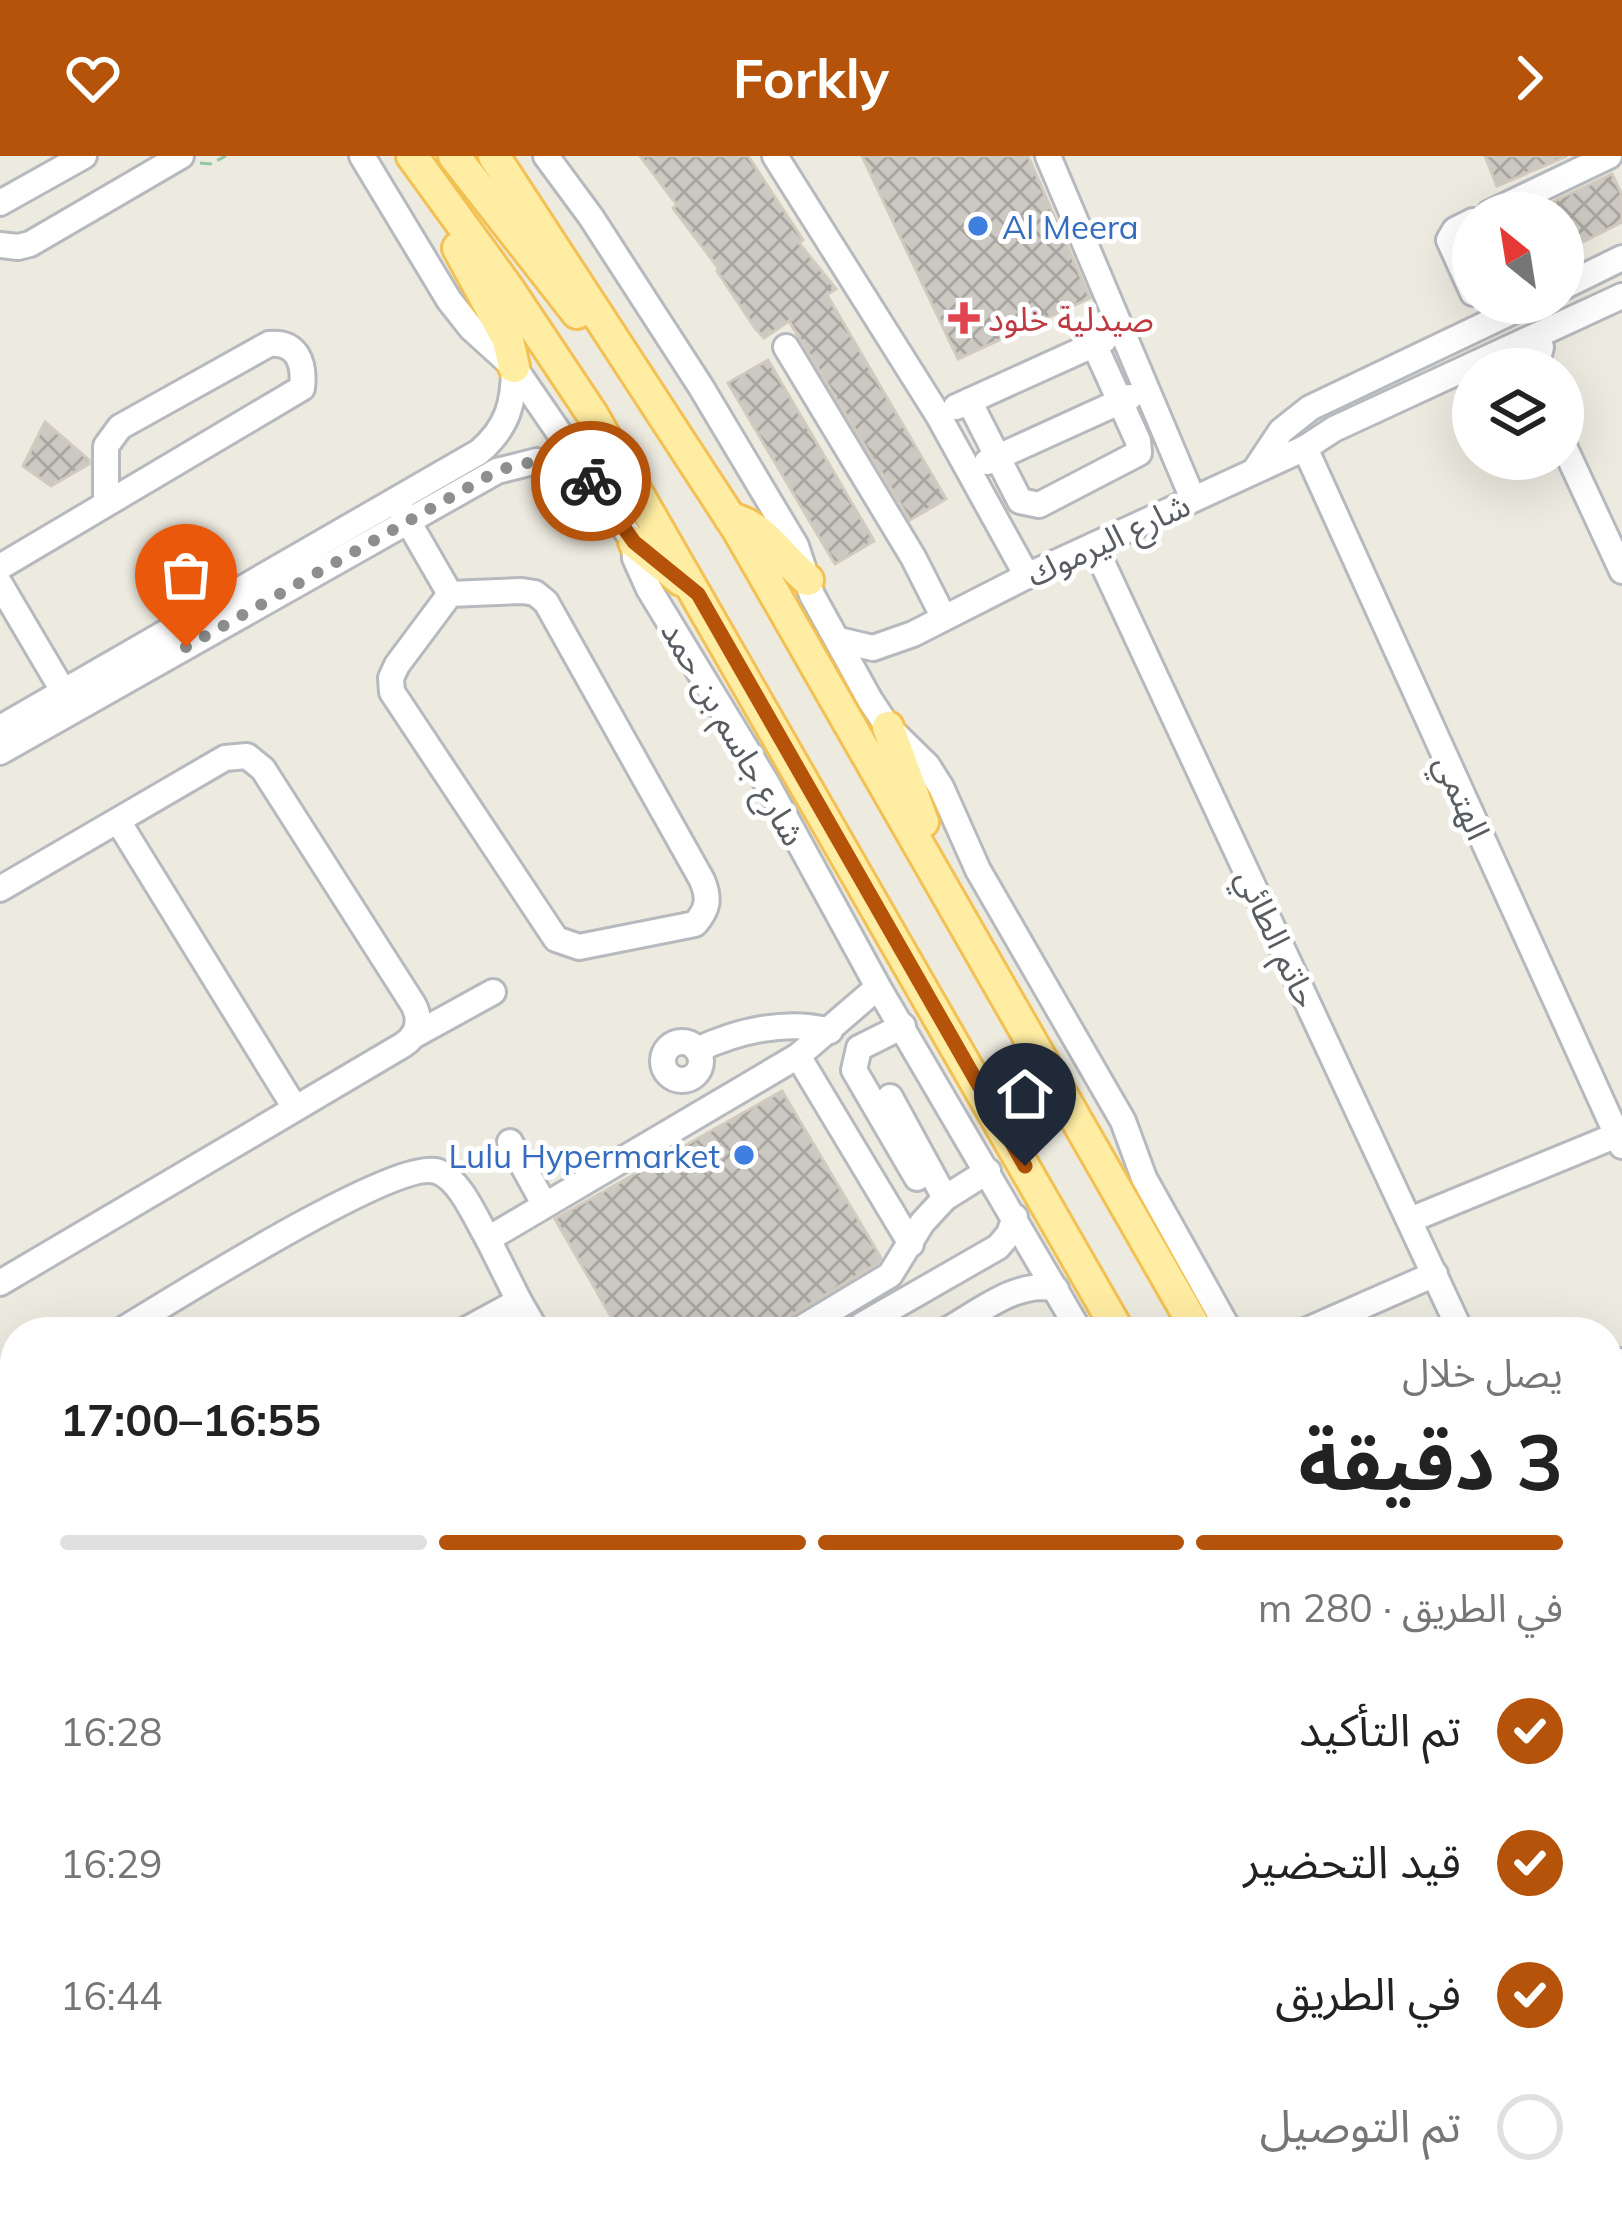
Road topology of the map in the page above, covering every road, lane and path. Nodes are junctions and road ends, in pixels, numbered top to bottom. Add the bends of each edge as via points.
1 (84, 156) edge
2 (226, 156) edge
3 (362, 156) edge
4 (454, 156) edge
5 (494, 156) edge
6 (546, 156) edge
7 (775, 156) edge
8 (1048, 156) edge
9 (1609, 156) edge
10 (181, 157) edge
11 (412, 157) edge
12 (1534, 192) edge
13 (0, 203) edge
14 (0, 245) edge
15 (1622, 258) edge
16 (1584, 277) edge
17 (1622, 296) edge
18 (1622, 312) edge
19 (1464, 324) edge
20 (1123, 331) junction
21 (1094, 344) junction
22 (786, 347) dead end
23 (1556, 348) edge
24 (514, 367) junction
25 (1452, 388) edge
26 (1147, 389) junction
27 (968, 401) junction
28 (1120, 402) junction
29 (656, 403) junction
30 (938, 415) junction
31 (1305, 448) junction
32 (997, 457) junction
33 (969, 470) junction
34 (1254, 471) junction
35 (585, 472) junction
36 (1580, 480) edge
37 (1193, 499) junction
38 (106, 501) junction
39 (402, 512) junction
40 (730, 518) junction
41 (634, 542) junction
42 (1094, 545) junction
43 (0, 567) edge
44 (1622, 571) edge
45 (1027, 576) junction
46 (808, 580) junction
47 (0, 584) edge
48 (450, 594) junction
49 (698, 594) junction
50 (944, 619) junction
51 (913, 634) junction
52 (839, 640) junction
53 (870, 700) junction
54 (69, 701) junction
55 (0, 728) edge
56 (888, 728) junction
57 (0, 752) edge
58 (118, 820) junction
59 (930, 863) junction
60 (0, 889) edge
61 (878, 987) junction
62 (493, 992) dead end
63 (903, 1026) junction
64 (830, 1031) junction
65 (413, 1036) junction
66 (798, 1056) junction
67 (890, 1097) dead end
68 (295, 1108) junction
69 (709, 1109) junction
70 (1620, 1138) edge
71 (510, 1142) dead end
72 (988, 1171) junction
73 (917, 1178) dead end
74 (945, 1198) junction
75 (544, 1204) junction
76 (1015, 1217) junction
77 (1410, 1220) junction
78 (488, 1239) junction
79 (911, 1244) junction
80 (1435, 1274) junction
81 (0, 1283) edge
82 (1056, 1289) junction
83 (519, 1301) junction
84 (144, 1317) edge
85 (490, 1317) edge
86 (528, 1317) edge
87 (820, 1317) edge
88 (876, 1317) edge
89 (971, 1317) edge
90 (1072, 1317) edge
91 (1110, 1317) edge
92 (1189, 1317) edge
93 (1222, 1317) edge
94 (1338, 1317) edge
95 (1454, 1317) edge

1 - 13 street
2 - 10 path via 210,164
3 - 24 street, شارع جاسم بن حمد via 449,299
4 - 29 main road
5 - 29 main road
6 - 46 street via 701,388 796,546
7 - 30 street
8 - 20 street
9 - 12 street
10 - 14 street via 30,244
11 - 24 main road via 498,320
11 - 49 main road, شارع جاسم بن حمد via 577,389
15 - 16 street
17 - 31 street, شارع اليرموك
18 - 23 street
19 - 34 street via 1310,407 1281,431
20 - 21 street
20 - 26 street
21 - 27 street
21 - 28 street
22 - 50 street
24 - 35 street, شارع جاسم بن حمد
24 - 39 street via 512,403 493,439
25 - 31 street, شارع اليرموك
26 - 28 street
26 - 37 street
27 - 30 street
27 - 32 street
28 - 32 street
28 - 32 street via 1140,447 1136,458 1039,505 1020,501
29 - 40 main road
30 - 33 street
31 - 34 street, شارع اليرموك
31 - 70 street, الهتمي
32 - 33 street
33 - 45 street
34 - 37 street, شارع اليرموك
35 - 39 street via 555,462 517,464
35 - 41 street, شارع جاسم بن حمد
36 - 44 street
37 - 42 street, شارع اليرموك
38 - 38 street via 302,388 292,347 269,344 120,427 106,446
38 - 43 street
39 - 48 street
39 - 54 street
40 - 46 main road via 755,525
40 - 59 main road
41 - 49 main road
41 - 61 street, شارع جاسم بن حمد via 649,589
42 - 45 street, شارع اليرموك
42 - 77 street, حاتم الطائي
45 - 50 street, شارع اليرموك
46 - 52 street
47 - 54 street
48 - 48 street via 522,591 545,602 702,880 706,911 695,924 579,946 547,930 392,692 397,665
49 - 91 main road, شارع جاسم بن حمد
50 - 51 street, شارع اليرموك
51 - 52 street via 873,648
51 - 53 street via 878,667
52 - 53 street
53 - 56 street
54 - 55 street
54 - 57 street
56 - 59 main road
56 - 93 street via 941,787 978,870 1123,1121 1144,1178
58 - 60 street
58 - 65 street via 225,758 254,759 412,1004
58 - 68 street
59 - 92 main road
61 - 63 street, شارع جاسم بن حمد
61 - 64 street
62 - 65 street
63 - 72 street, شارع جاسم بن حمد
63 - 73 street via 859,1048 854,1070
64 - 66 street
64 - 69 street via 803,1024 724,1037 697,1050 676,1043 664,1067 671,1077 690,1078
65 - 68 street
66 - 69 street
66 - 79 street
67 - 74 street
68 - 81 street
69 - 75 street
70 - 77 street
71 - 75 street
72 - 74 street
72 - 76 street, شارع جاسم بن حمد
74 - 79 street
75 - 78 street
76 - 82 street, شارع جاسم بن حمد
76 - 88 street via 998,1247
77 - 80 street, حاتم الطائي
78 - 83 street
78 - 84 street via 452,1180 414,1170
79 - 87 street via 890,1275
80 - 94 street
80 - 95 street, حاتم الطائي
82 - 89 street via 1021,1289
82 - 90 street, شارع جاسم بن حمد
83 - 85 street
83 - 86 street

